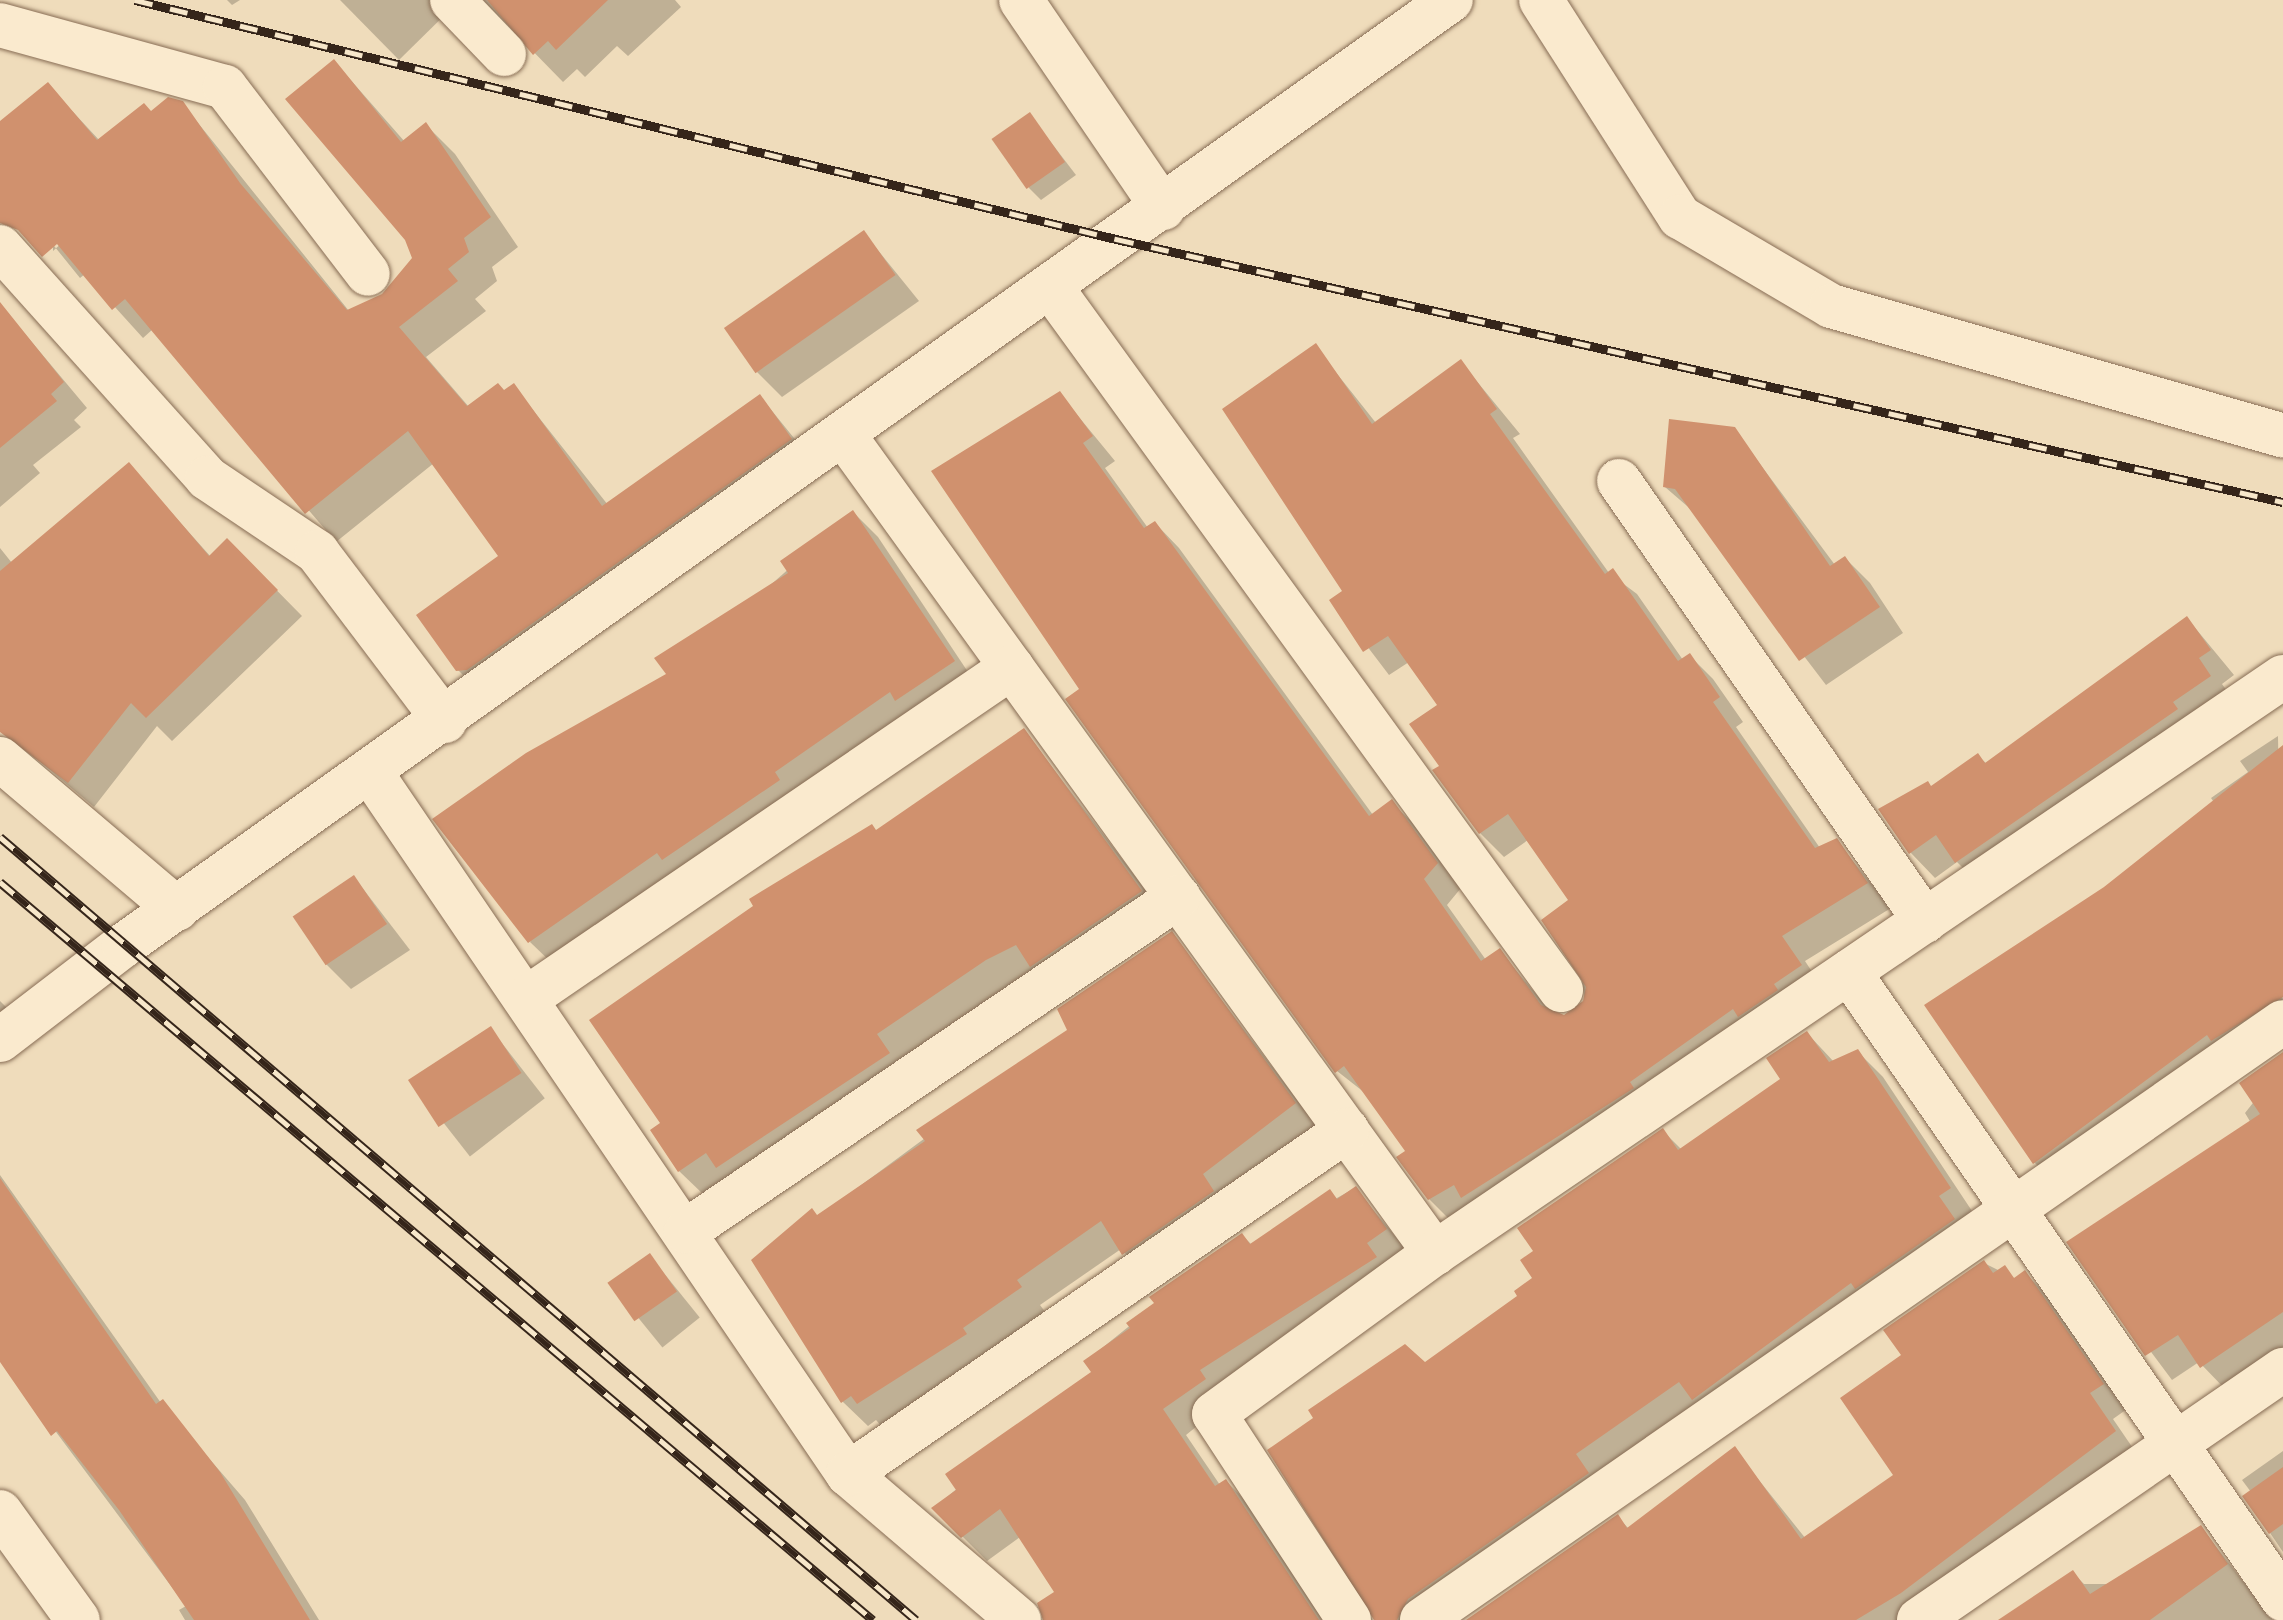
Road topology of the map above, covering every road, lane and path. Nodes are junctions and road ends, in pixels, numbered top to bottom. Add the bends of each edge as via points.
1 (452, 0) edge
2 (1021, 0) edge
3 (1451, 0) edge
4 (1541, 0) edge
5 (0, 25) edge
6 (504, 54) dead end
7 (1163, 208) junction
8 (0, 247) edge
9 (368, 274) dead end
10 (1050, 286) junction
11 (843, 434) junction
12 (2283, 436) edge
13 (1619, 481) dead end
14 (1012, 667) junction
15 (2283, 677) edge
16 (445, 721) junction
17 (0, 759) edge
18 (371, 773) junction
19 (1178, 897) junction
20 (177, 909) junction
21 (1925, 921) junction
22 (1849, 972) junction
23 (1561, 990) dead end
24 (527, 998) junction
25 (2283, 1022) edge
26 (0, 1040) edge
27 (1347, 1130) junction
28 (2015, 1207) junction
29 (686, 1231) junction
30 (1435, 1253) junction
31 (2283, 1370) edge
32 (2179, 1442) junction
33 (848, 1474) junction
34 (0, 1512) edge
35 (2283, 1599) edge
36 (78, 1620) edge
37 (1019, 1620) edge
38 (1349, 1620) edge
39 (1422, 1620) edge
40 (1919, 1620) edge

1 - 6 street
2 - 7 street
3 - 7 street
4 - 12 street via 1680,217 1831,306
5 - 9 street via 225,87
7 - 10 street
8 - 16 street via 207,478 317,552
10 - 11 street
10 - 23 street
11 - 14 street
11 - 16 street
13 - 21 street
14 - 19 street
14 - 24 street
15 - 21 street
16 - 18 street
17 - 20 street
18 - 20 street
18 - 24 street
19 - 27 street
19 - 29 street
20 - 26 street
21 - 22 street
22 - 28 street
22 - 30 street
24 - 29 street
25 - 28 street
27 - 30 street
27 - 33 street
28 - 32 street
28 - 39 street
29 - 33 street
30 - 38 street via 1214,1414
31 - 32 street
32 - 35 street
32 - 40 street
33 - 37 street
34 - 36 street

